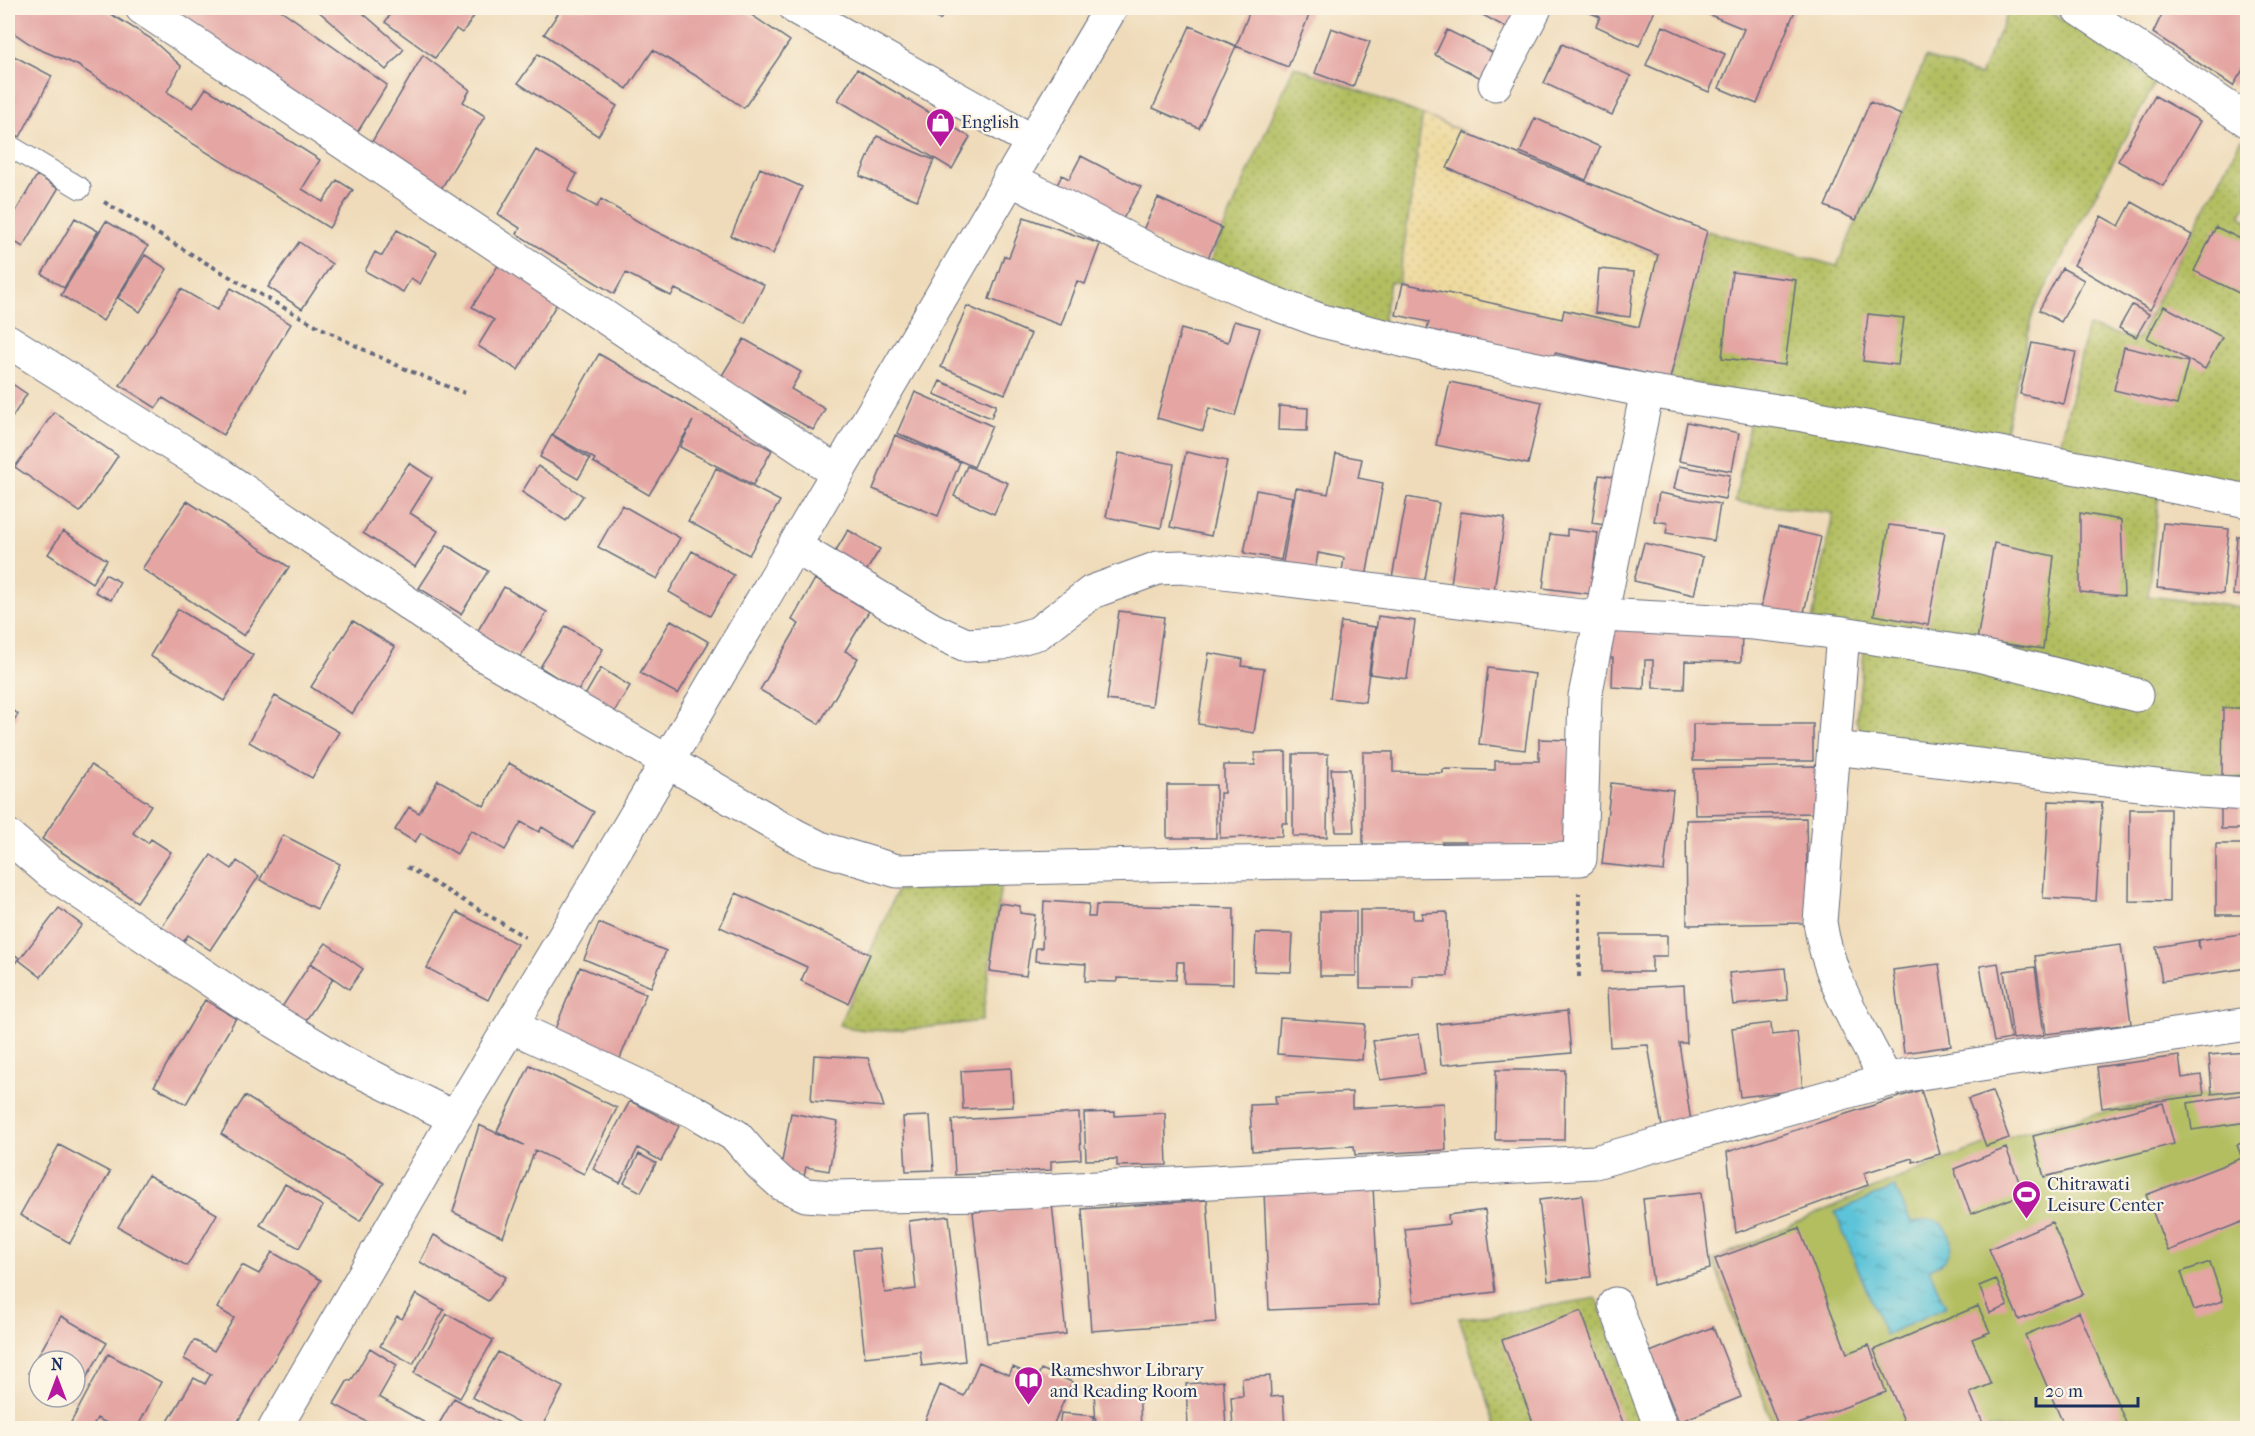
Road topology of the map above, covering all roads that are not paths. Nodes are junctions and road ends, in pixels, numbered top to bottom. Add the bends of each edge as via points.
1 (796, 8) edge
2 (1111, 8) edge
3 (1535, 8) edge
4 (2078, 8) edge
5 (147, 9) edge
6 (1495, 84) dead end
7 (2245, 112) edge
8 (1032, 141) junction
9 (8, 144) edge
10 (1010, 178) junction
11 (80, 188) road end
12 (8, 341) edge
13 (1647, 391) junction
14 (837, 472) junction
15 (2247, 501) edge
16 (794, 546) junction
17 (1602, 615) junction
18 (1843, 633) junction
19 (2136, 695) dead end
20 (1835, 748) junction
21 (667, 761) junction
22 (2247, 794) edge
23 (8, 836) edge
24 (2247, 1024) edge
25 (511, 1026) junction
26 (1886, 1080) junction
27 (455, 1118) junction
28 (1615, 1304) dead end
29 (275, 1428) edge
30 (1661, 1428) edge

1 - 8 street
2 - 8 street
3 - 6 street
4 - 7 street
5 - 14 street
8 - 10 street
9 - 11 lane
10 - 13 street via 1149,250 1322,321
10 - 14 street
12 - 21 street via 222,476 482,654
13 - 15 street via 1803,415
13 - 17 street
14 - 16 street
16 - 17 street via 933,630 966,645 1002,643 1038,633 1092,592 1158,568 1182,567 1581,616
16 - 21 street
17 - 18 street via 1754,623
17 - 21 street via 1585,696 1580,859 897,871 820,848
18 - 19 street via 1974,654
18 - 20 street
20 - 22 street via 2199,792
20 - 26 street via 1820,922 1823,945 1835,979
21 - 25 street
23 - 27 street via 50,872 243,1002 342,1062
24 - 26 street
25 - 26 street via 693,1111 736,1136 782,1184 806,1195 834,1197 983,1194 1595,1162
25 - 27 street
27 - 29 street
28 - 30 street

